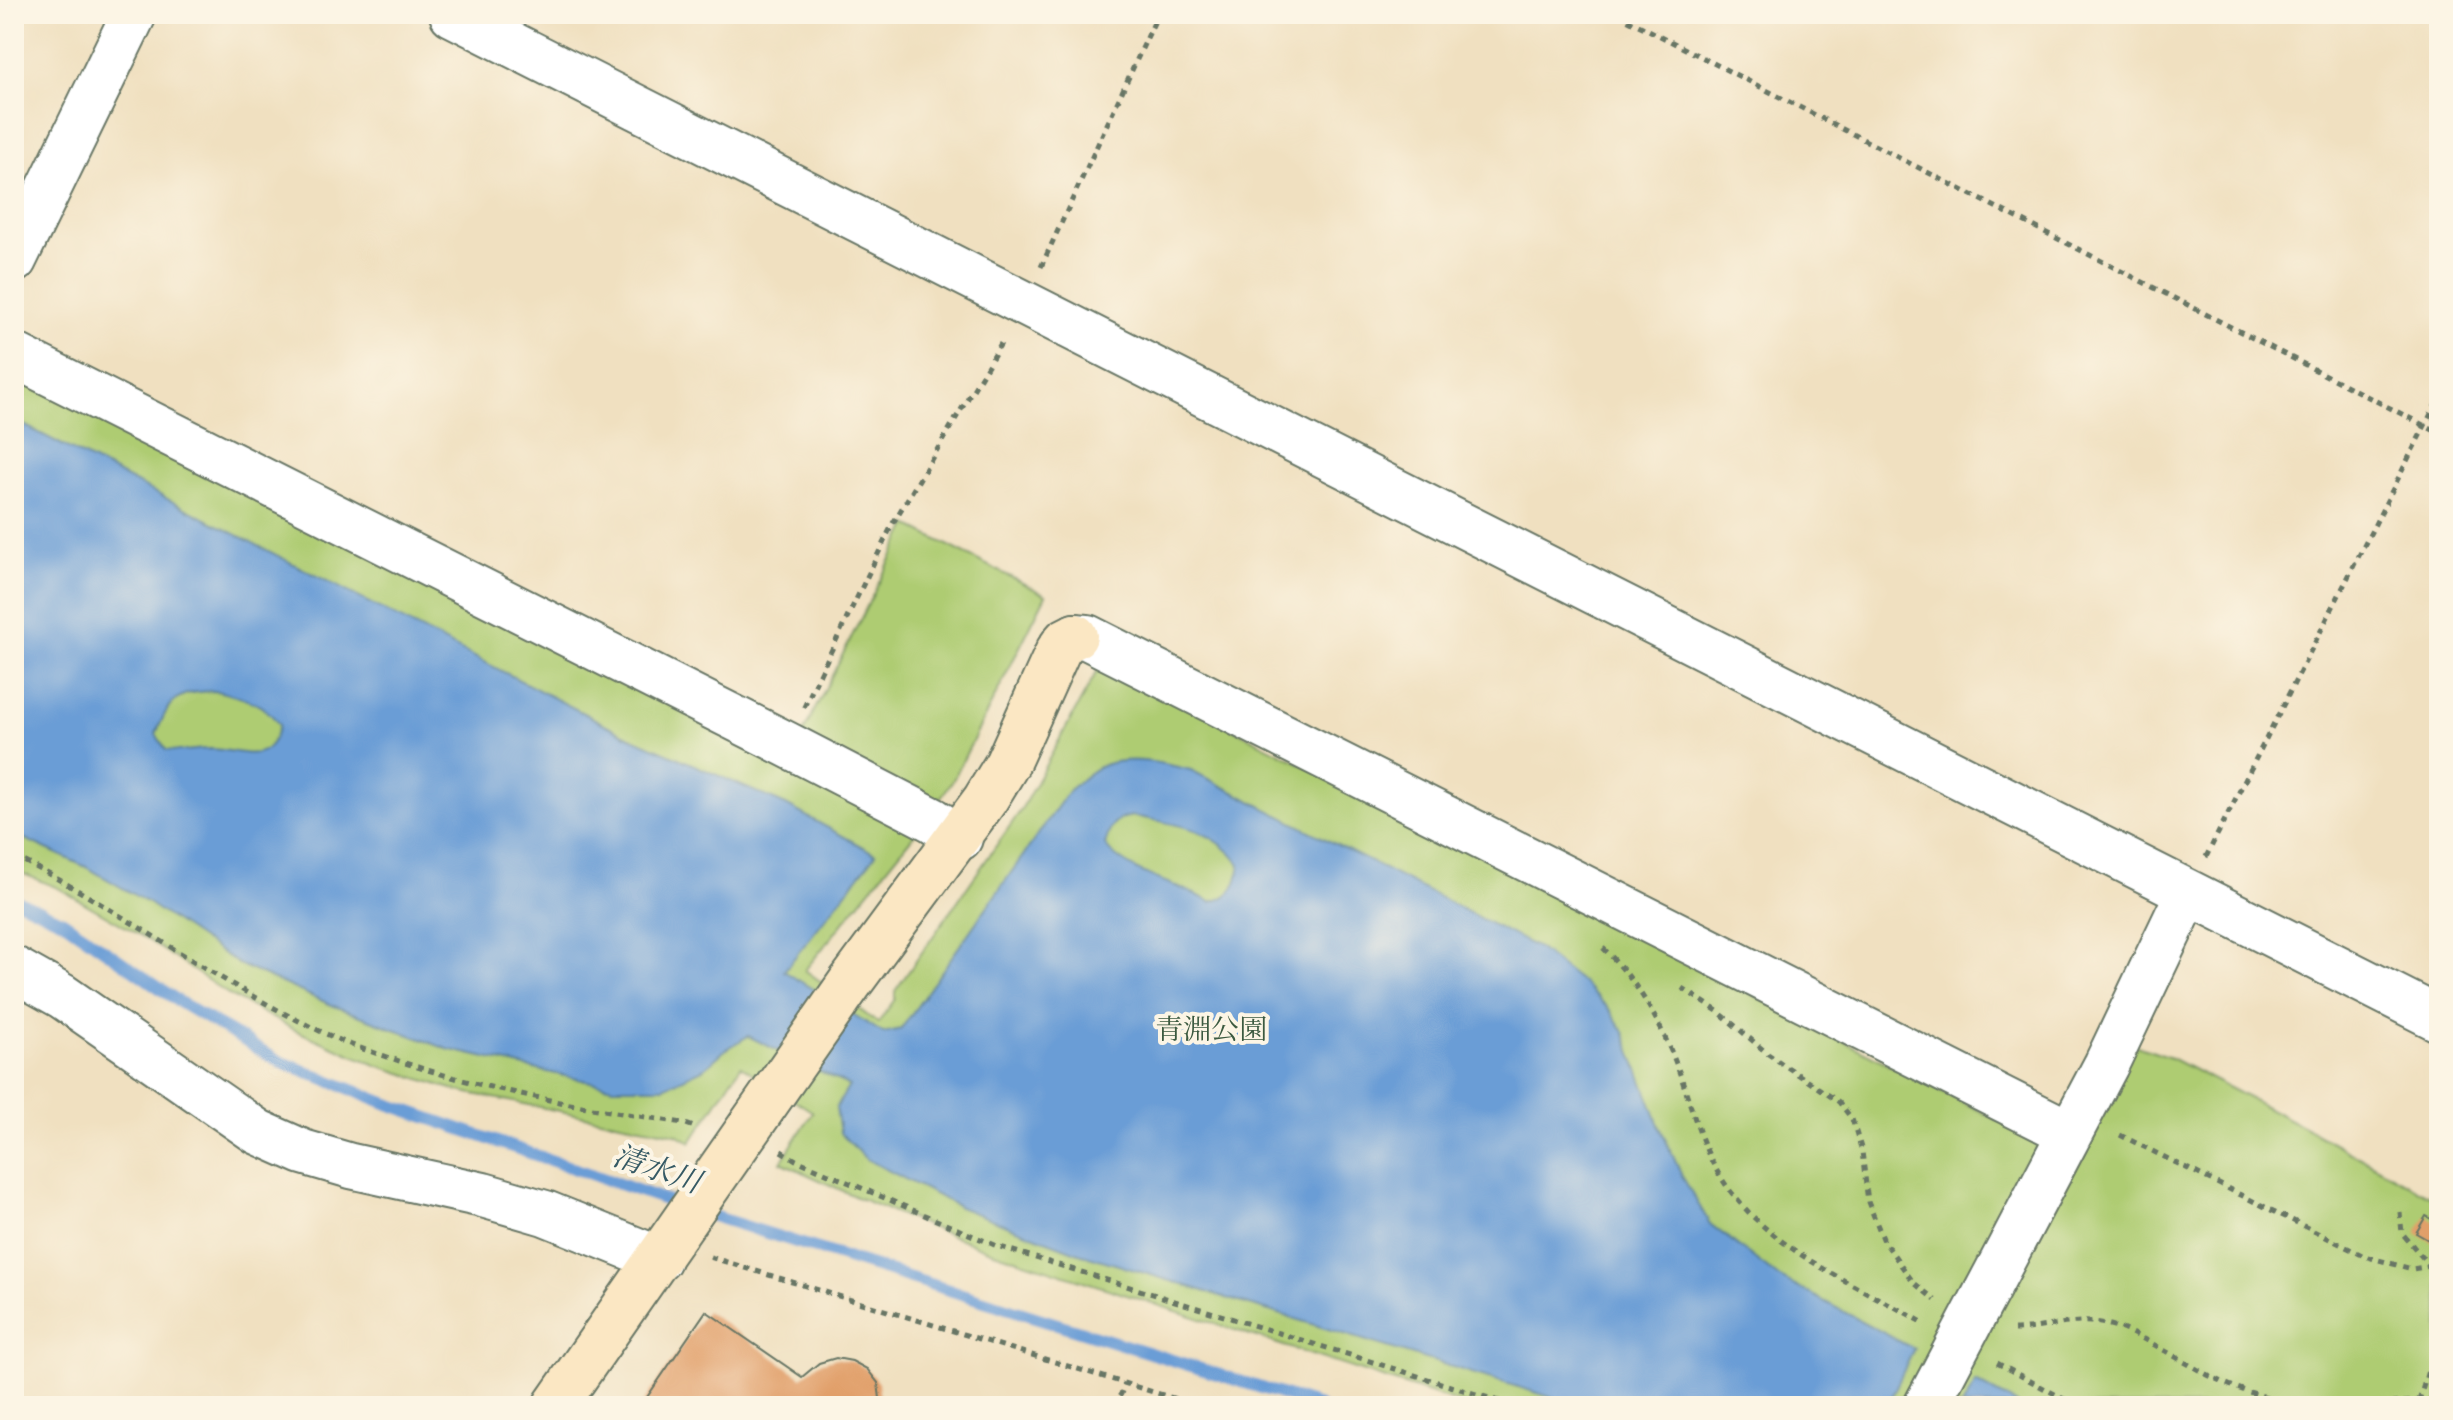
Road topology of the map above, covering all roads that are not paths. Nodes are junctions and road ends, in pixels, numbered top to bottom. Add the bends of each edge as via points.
1 (134, 14) edge
2 (452, 14) edge
3 (14, 260) edge
4 (14, 355) edge
5 (960, 838) junction
6 (2188, 893) junction
7 (14, 969) edge
8 (2439, 1019) edge
9 (2070, 1133) junction
10 (678, 1250) junction
11 (555, 1406) edge
12 (1926, 1406) edge

1 - 3 street
2 - 6 street
4 - 5 street via 786,744
5 - 9 street via 1007,764 1058,651 1075,636 1087,637
5 - 10 street via 850,983 769,1126 720,1144
6 - 8 street
6 - 9 street
7 - 10 street via 62,996 223,1109 303,1152
9 - 12 street
10 - 11 street

